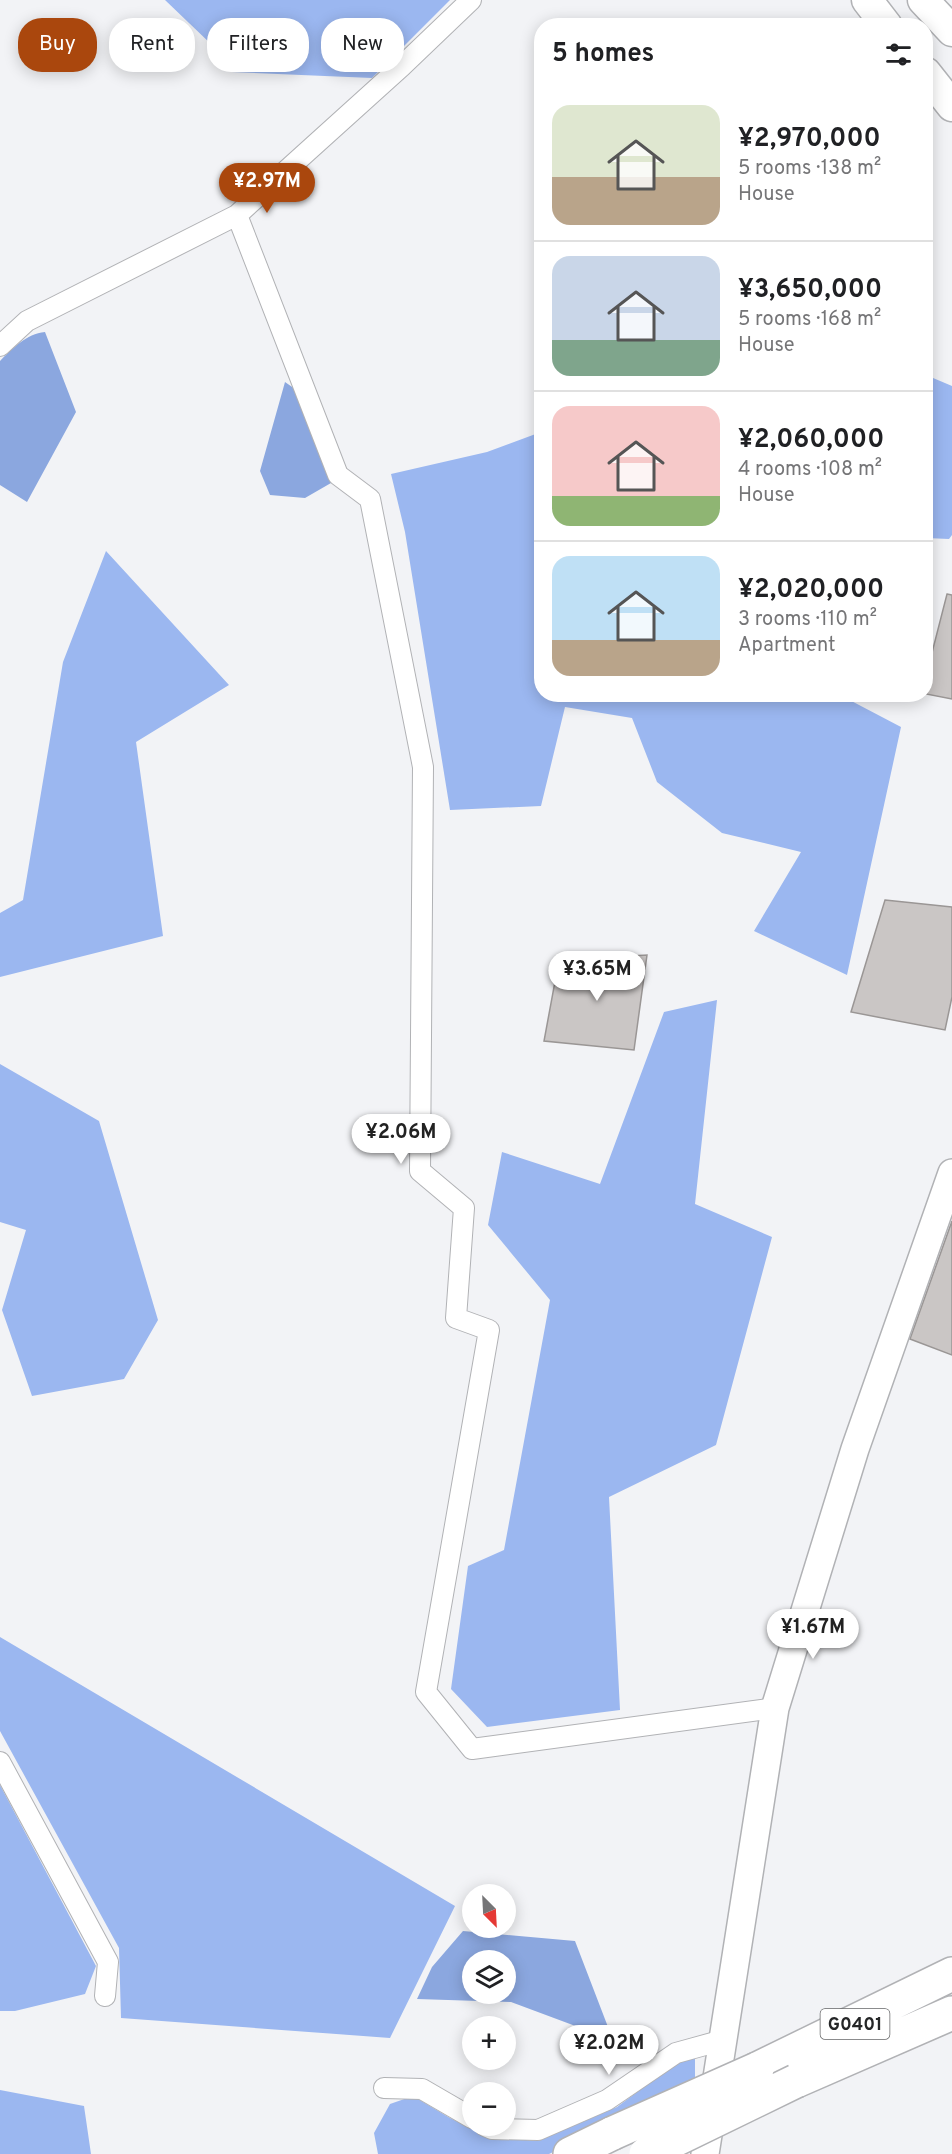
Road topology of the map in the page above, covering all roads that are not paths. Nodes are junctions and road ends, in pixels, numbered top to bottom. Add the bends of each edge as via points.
1 (471, 0) edge
2 (867, 0) edge
3 (923, 0) edge
4 (881, 18) edge
5 (952, 31) edge
6 (933, 82) edge
7 (952, 106) edge
8 (237, 215) junction
9 (0, 346) edge
10 (952, 1173) edge
11 (775, 1708) junction
12 (0, 1762) edge
13 (952, 1974) edge
14 (952, 1980) edge
15 (105, 1996) dead end
16 (952, 2013) edge
17 (952, 2030) edge
18 (723, 2040) junction
19 (757, 2069) junction
20 (796, 2082) junction
21 (384, 2088) dead end
22 (462, 2112) edge
23 (516, 2130) edge
24 (570, 2154) edge
25 (646, 2154) edge
26 (705, 2154) edge

1 - 8 street
2 - 4 main road
3 - 5 main road
6 - 7 main road
8 - 9 street via 27,321
8 - 11 street via 338,475 370,499 423,767 420,1171 464,1208 456,1318 489,1330 426,1692 472,1749
10 - 11 main road via 855,1449
11 - 18 main road
12 - 15 street via 108,1962
13 - 19 highway
14 - 19 highway, G0401
16 - 20 highway, G0401
17 - 20 highway
18 - 23 street via 676,2053 607,2100 538,2130
18 - 26 main road
19 - 24 highway, G0401, bridge
20 - 25 highway, G0401, bridge
21 - 22 street via 422,2089

